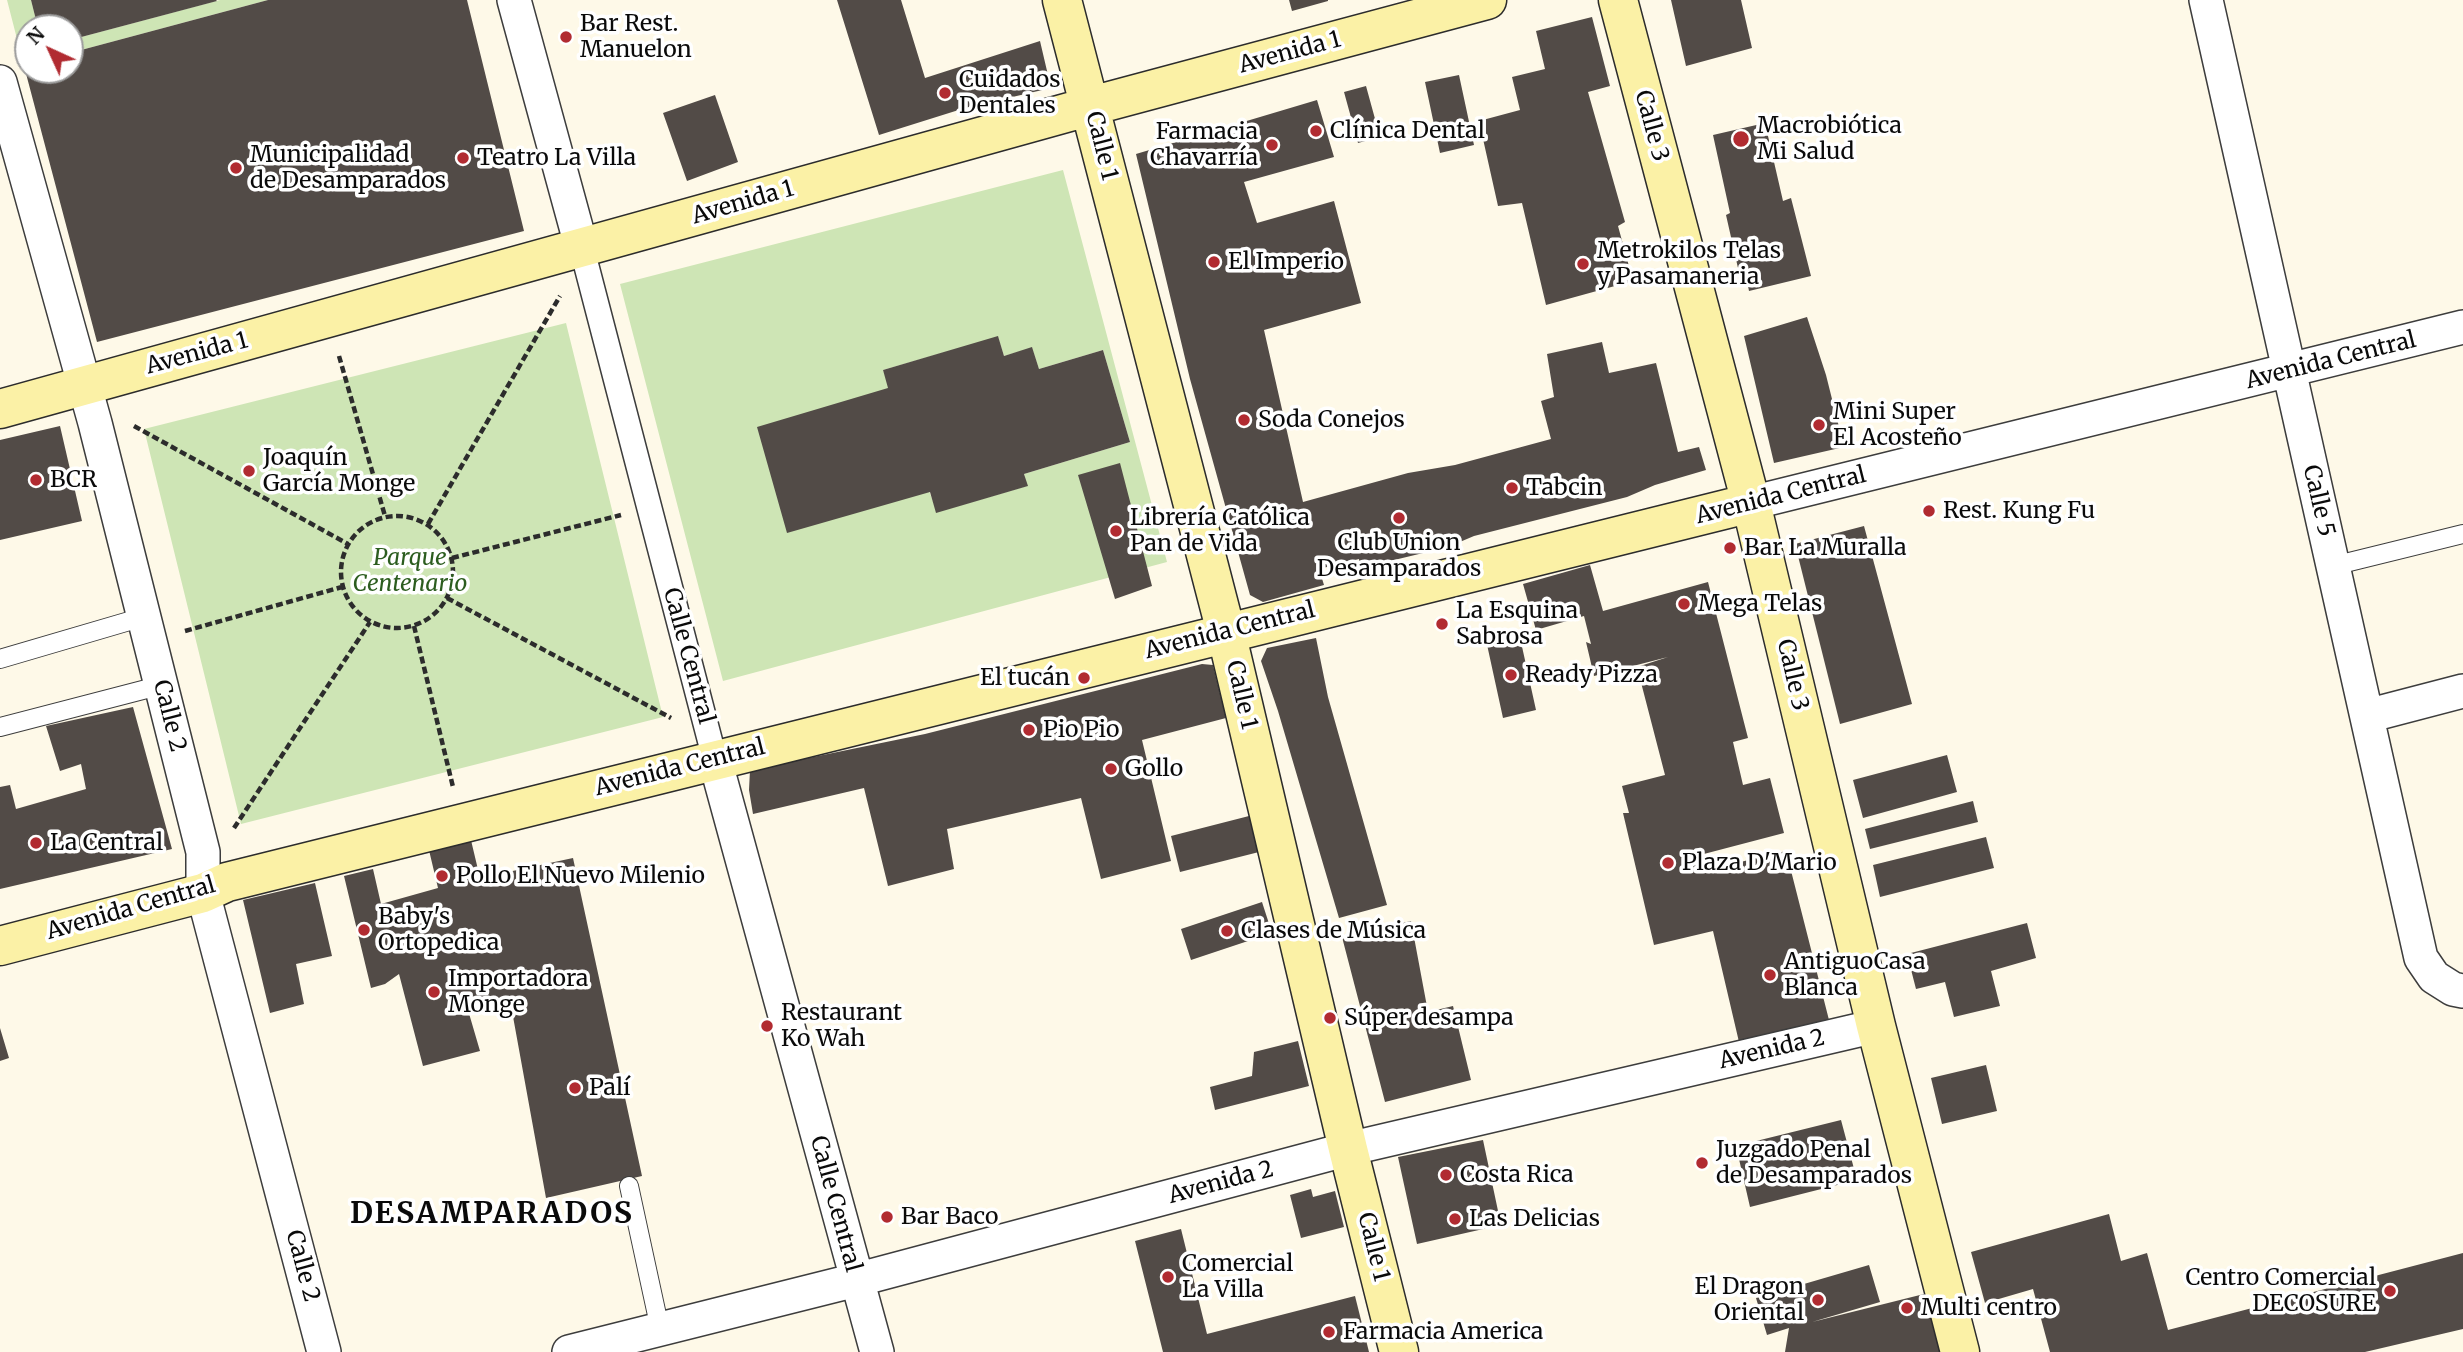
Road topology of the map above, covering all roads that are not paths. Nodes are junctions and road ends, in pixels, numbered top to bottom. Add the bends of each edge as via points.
1 (514, 0) edge
2 (1062, 0) edge
3 (1487, 0) edge
4 (1618, 0) edge
5 (2206, 0) edge
6 (0, 82) edge
7 (1091, 106) junction
8 (582, 248) junction
9 (2463, 327) edge
10 (2288, 372) junction
11 (85, 385) junction
12 (0, 408) edge
13 (1751, 503) junction
14 (2463, 534) edge
15 (2333, 566) junction
16 (143, 617) junction
17 (1226, 632) junction
18 (0, 659) edge
19 (162, 685) junction
20 (2463, 691) edge
21 (2367, 716) junction
22 (0, 727) edge
23 (715, 760) junction
24 (203, 893) junction
25 (0, 946) edge
26 (2458, 990) edge
27 (1875, 1026) junction
28 (1348, 1149) junction
29 (628, 1186) dead end
30 (856, 1280) junction
31 (660, 1329) junction
32 (324, 1352) edge
33 (569, 1352) edge
34 (877, 1352) edge
35 (1399, 1352) edge
36 (1961, 1352) edge

1 - 8 street, Calle Central
2 - 7 main road, Calle 1
3 - 7 main road, Avenida 1
4 - 13 main road, Calle 3
5 - 10 street, Calle 5
6 - 11 street, Calle 2
7 - 8 main road, Avenida 1
7 - 17 main road, Calle 1
8 - 11 main road, Avenida 1
8 - 23 street, Calle Central
9 - 10 street, Avenida Central
10 - 13 street, Avenida Central
10 - 15 street, Calle 5
11 - 12 main road, Avenida 1
11 - 16 street, Calle 2
13 - 17 main road, Avenida Central
13 - 27 main road, Calle 3
14 - 15 lane
15 - 21 street, Calle 5
16 - 18 lane
16 - 19 street, Calle 2
17 - 23 main road, Avenida Central
17 - 28 main road, Calle 1
19 - 22 lane
19 - 24 street, Calle 2 via 203,852
20 - 21 street
21 - 26 street, Calle 5 via 2421,958 2434,977
23 - 24 main road, Avenida Central via 227,882
23 - 30 street, Calle Central
24 - 25 main road, Avenida Central
24 - 32 street, Calle 2
27 - 28 street, Avenida 2
27 - 36 main road, Calle 3
28 - 30 street, Avenida 2
28 - 35 main road, Calle 1
29 - 31 lane
30 - 31 street, Avenida 2
30 - 34 street, Calle Central
31 - 33 street, Avenida 2

